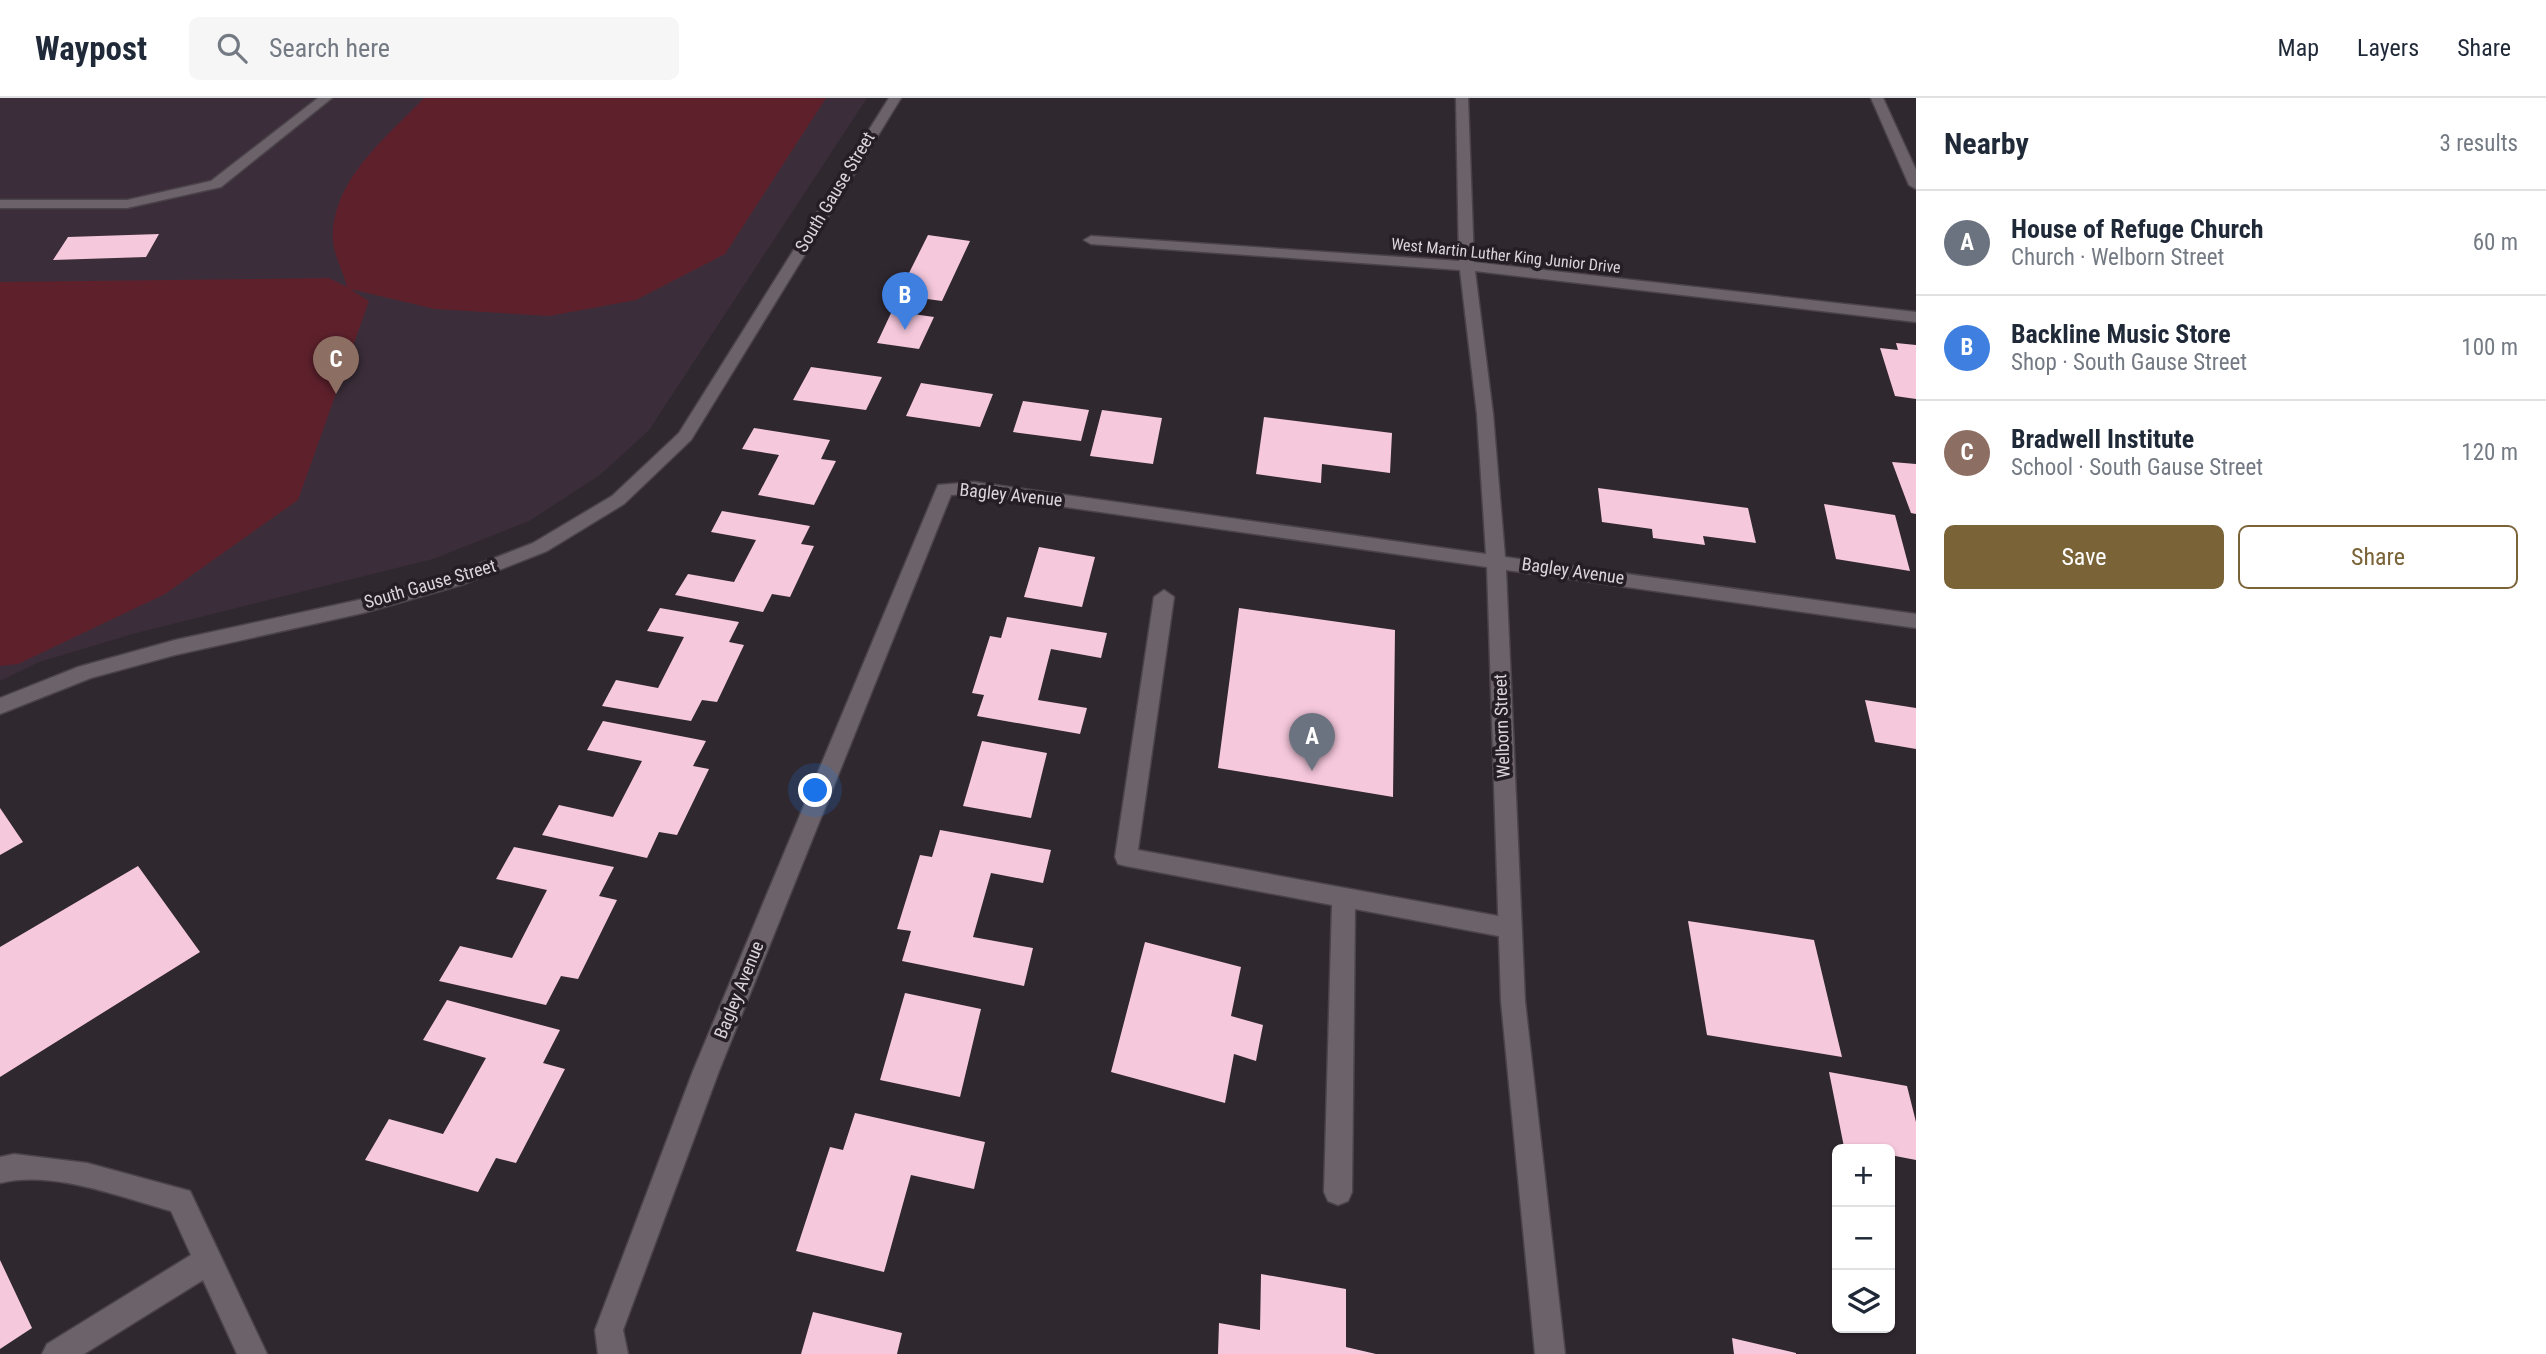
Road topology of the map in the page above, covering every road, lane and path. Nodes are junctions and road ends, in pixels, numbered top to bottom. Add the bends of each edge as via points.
1 (326, 98) edge
2 (895, 98) edge
3 (1462, 98) edge
4 (1877, 98) edge
5 (1916, 185) edge
6 (0, 204) edge
7 (1091, 240) dead end
8 (1467, 266) junction
9 (1916, 317) edge
10 (1496, 560) junction
11 (1164, 597) dead end
12 (1916, 621) edge
13 (0, 706) edge
14 (1344, 898) junction
15 (1509, 928) junction
16 (0, 1170) edge
17 (1338, 1192) dead end
18 (210, 1259) junction
19 (57, 1354) edge
20 (252, 1354) edge
21 (613, 1354) edge
22 (1550, 1354) edge

1 - 6 street via 216,184 127,204
2 - 13 street, South Gause Street via 685,436 660,468 590,522 536,551 463,579 114,663
3 - 8 street, Welborn Street
4 - 5 street
7 - 8 street, West Martin Luther King Junior Drive
8 - 9 street, West Martin Luther King Junior Drive
8 - 10 street, Welborn Street
10 - 12 street, Bagley Avenue
10 - 15 street, Welborn Street
10 - 21 street, Bagley Avenue via 1035,495 944,489 701,1084 609,1330
11 - 14 street via 1126,858
14 - 15 street
14 - 17 street
15 - 22 street, Welborn Street
16 - 18 street via 10,1165 68,1172 180,1200
18 - 19 street
18 - 20 street

